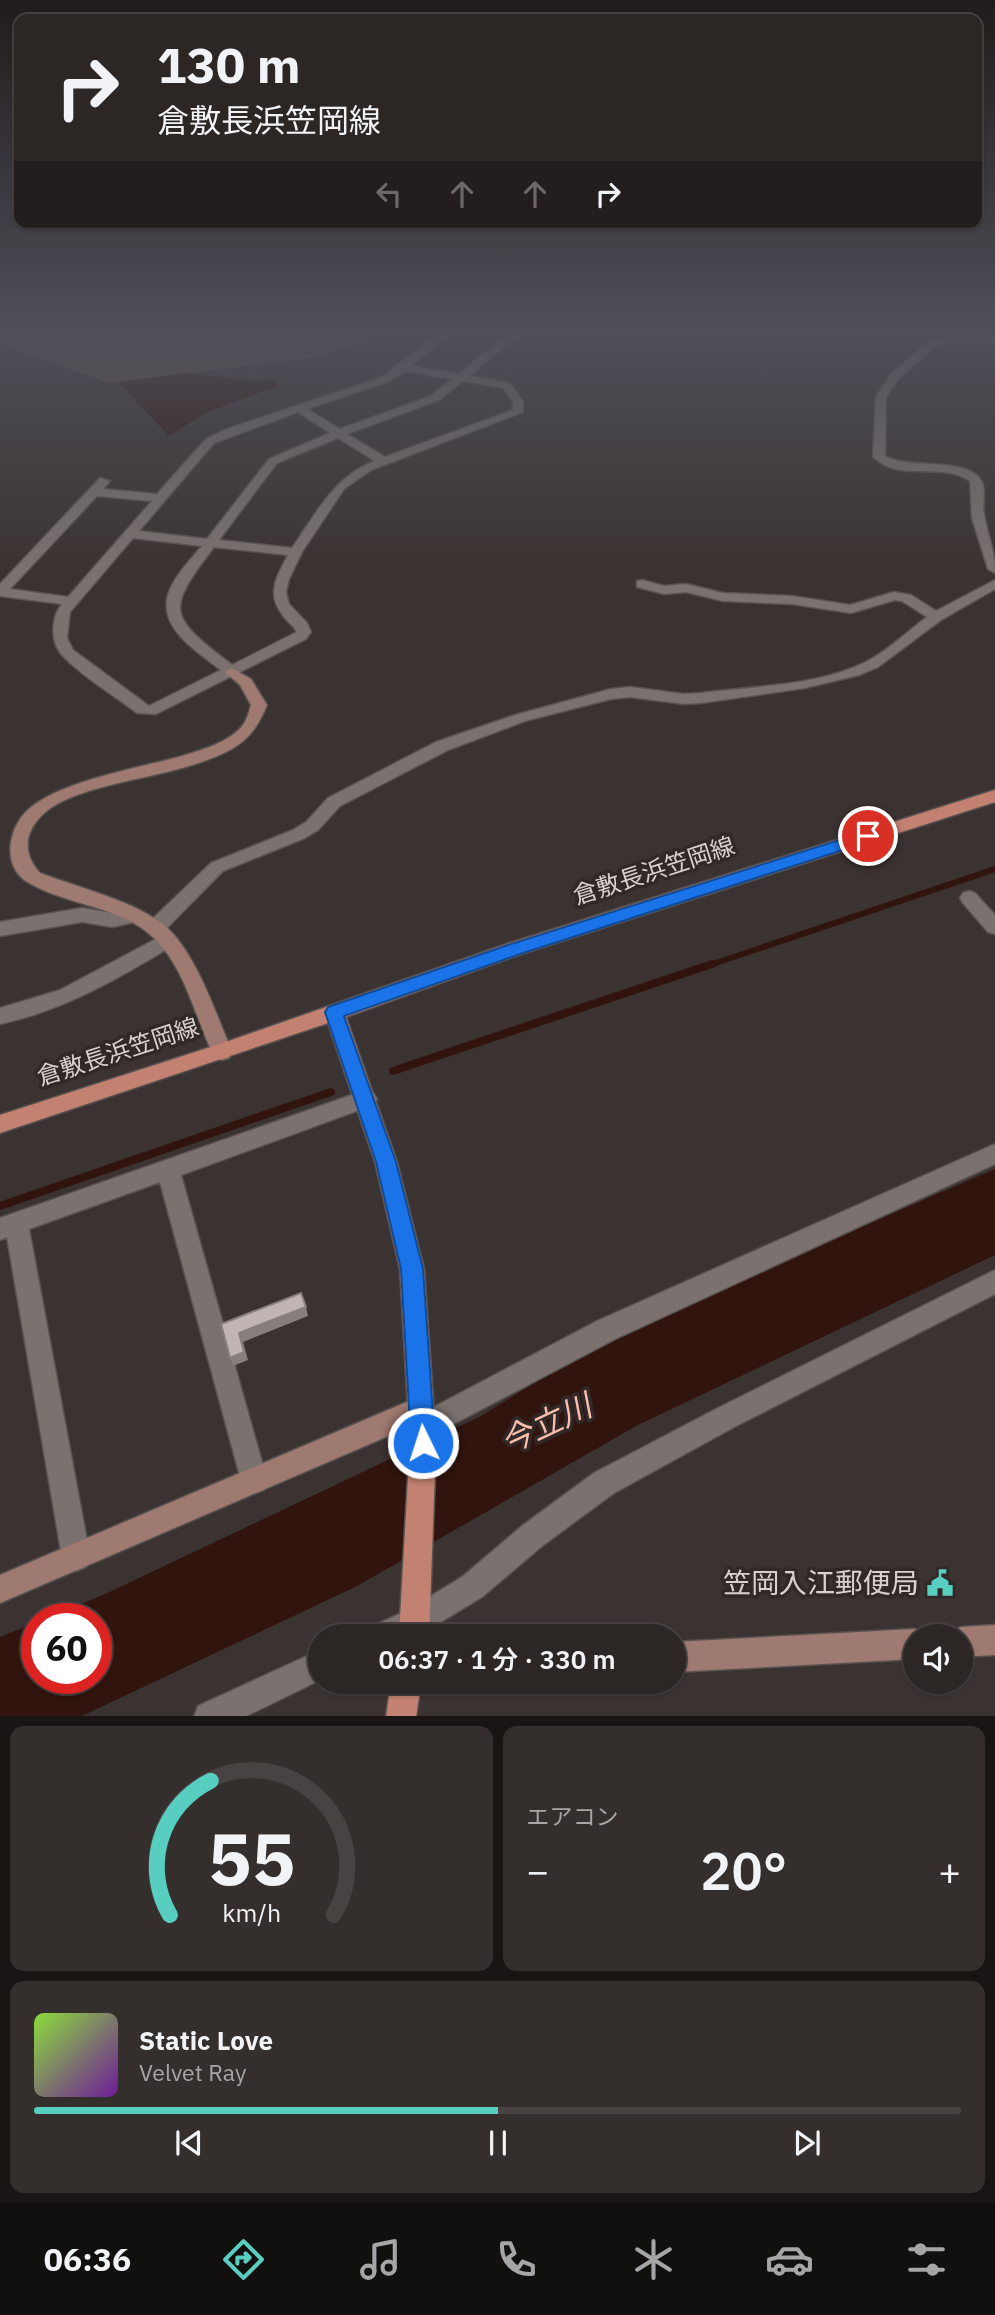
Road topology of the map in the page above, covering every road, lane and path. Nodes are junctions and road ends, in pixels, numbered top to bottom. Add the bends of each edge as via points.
1 (413, 408) edge
2 (518, 408) edge
3 (881, 408) edge
4 (300, 409) joint
5 (340, 434) junction
6 (384, 462) junction
7 (104, 481) dead end
8 (94, 492) junction
9 (158, 498) junction
10 (129, 534) junction
11 (209, 542) junction
12 (296, 552) junction
13 (995, 569) edge
14 (642, 584) dead end
15 (995, 584) edge
16 (0, 592) edge
17 (71, 601) junction
18 (936, 617) junction
19 (232, 672) junction
20 (995, 796) edge
21 (969, 898) dead end
22 (133, 916) junction
23 (995, 927) edge
24 (0, 929) edge
25 (161, 934) junction
26 (334, 1012) junction
27 (0, 1016) edge
28 (222, 1052) junction
29 (366, 1099) junction
30 (0, 1124) edge
31 (995, 1154) edge
32 (168, 1168) junction
33 (8, 1226) edge
34 (995, 1282) edge
35 (422, 1427) junction
36 (254, 1480) junction
37 (76, 1556) junction
38 (0, 1589) edge
39 (415, 1624) edge
40 (422, 1624) edge
41 (995, 1640) edge
42 (973, 1641) edge
43 (903, 1645) edge
44 (686, 1656) edge
45 (308, 1671) edge
46 (405, 1694) edge
47 (211, 1716) edge
48 (401, 1716) edge

1 - 5 street
2 - 6 street via 518,412
3 - 13 street via 879,457 895,466 956,470 974,478 977,511
4 - 5 street
4 - 9 street via 210,441
5 - 6 street
5 - 11 street via 273,461
6 - 12 street via 355,474 340,487
7 - 8 street
8 - 9 street
8 - 16 street
9 - 10 street
10 - 11 street
10 - 17 street
11 - 12 street
11 - 19 street via 178,585 172,617 178,628
12 - 19 street via 279,592 289,615 304,632
14 - 18 street via 723,597 851,608 894,596 906,598
15 - 18 street
16 - 17 street
17 - 19 street via 60,624 67,652 142,710 161,708
18 - 25 street via 873,664 854,672 805,684 701,698 611,694 520,718 443,746 334,802 299,834 218,867
19 - 22 street via 246,682 259,705 250,727 237,738 200,756 61,795 35,809 16,830 12,857 19,869
20 - 26 main road, 倉敷長浜笠岡線 via 514,949
21 - 23 street
22 - 24 street via 113,920 82,915
22 - 25 street
25 - 27 street via 67,997 35,1010
25 - 28 street via 209,1019
26 - 28 main road, 倉敷長浜笠岡線
26 - 29 main road
28 - 30 main road, 倉敷長浜笠岡線
29 - 32 street
29 - 35 main road via 412,1269
31 - 35 street via 606,1330
32 - 33 street
32 - 36 street
33 - 37 street
34 - 40 street via 604,1483
35 - 36 street
35 - 39 main road
36 - 37 street
37 - 38 street
41 - 42 street
43 - 44 street
45 - 47 street
46 - 48 main road

